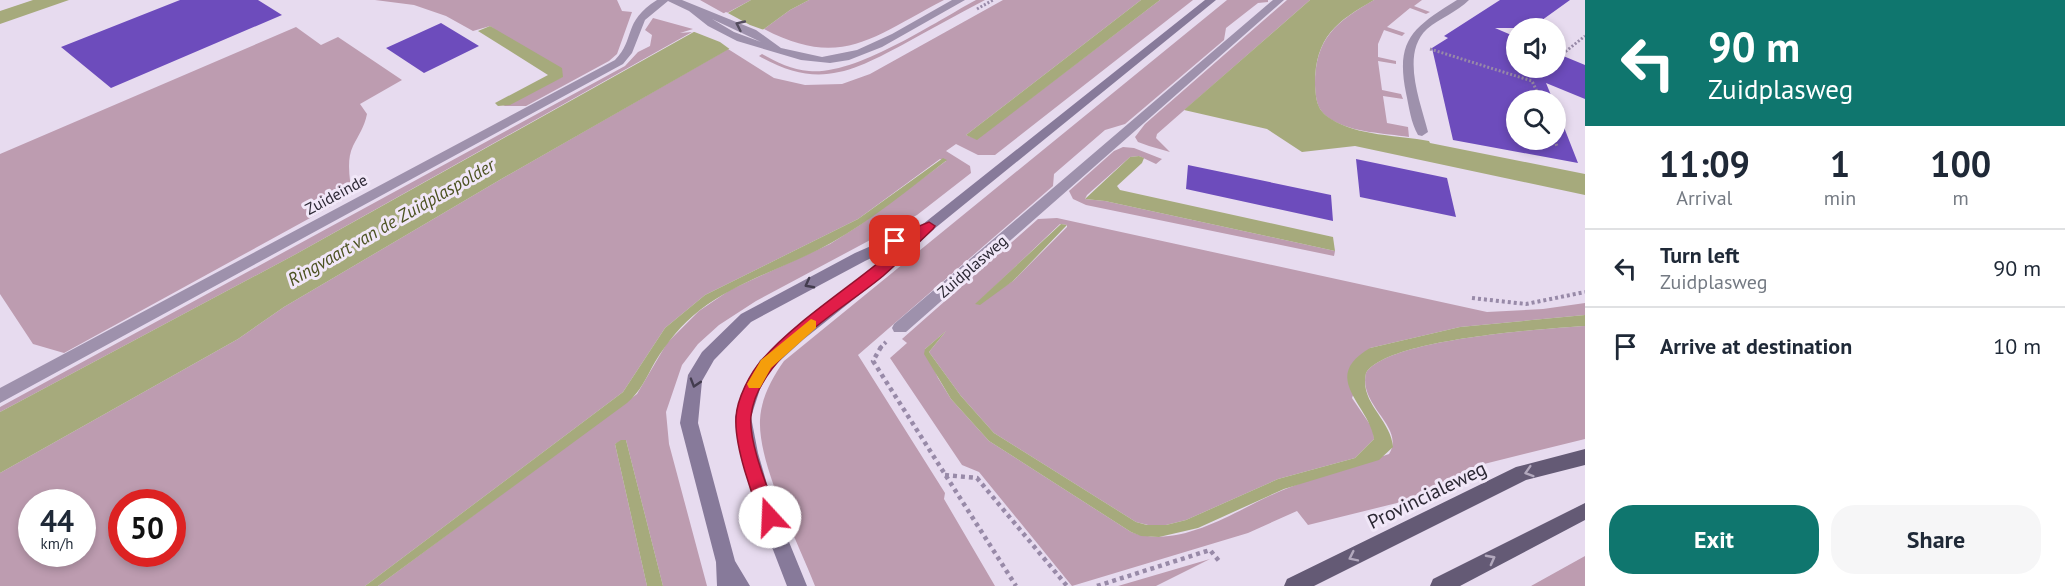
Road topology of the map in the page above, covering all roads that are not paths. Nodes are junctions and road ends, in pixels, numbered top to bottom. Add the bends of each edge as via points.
1 (664, 0) edge
2 (674, 0) edge
3 (960, 0) edge
4 (1211, 0) edge
5 (1279, 0) edge
6 (1464, 0) edge
7 (694, 10) junction
8 (779, 51) junction
9 (1422, 132) dead end
10 (929, 226) junction
11 (900, 328) road end
12 (0, 396) edge
13 (1585, 457) edge
14 (1585, 511) edge
15 (726, 562) junction
16 (726, 586) edge
17 (740, 586) edge
18 (797, 586) edge
19 (1294, 586) edge
20 (1440, 586) edge

1 - 12 street, Zuideinde via 638,22 629,51 619,62
2 - 7 street
3 - 8 street via 848,56 817,60
4 - 10 main road
5 - 11 street, Zuidplasweg
6 - 9 street via 1423,27 1409,43 1407,59
7 - 8 street via 707,22 747,42
8 -> 7 street via 760,35 719,16
10 -> 15 main road via 860,257 746,318 708,356 694,380 689,423
10 - 18 main road via 878,272 798,334 766,364 752,388 743,417 749,453 762,498
13 -> 19 main road, Provincialeweg via 1522,473
20 -> 14 main road
15 - 16 main road
15 - 17 main road

